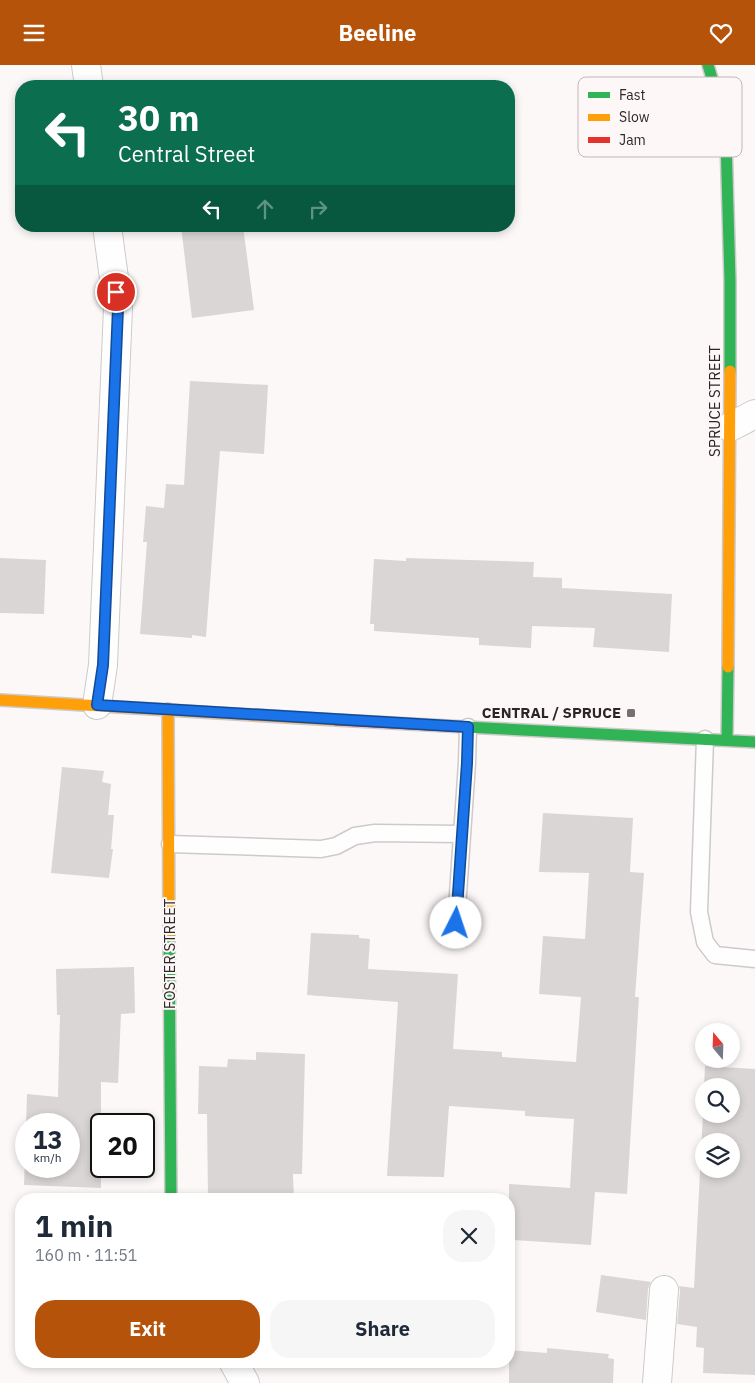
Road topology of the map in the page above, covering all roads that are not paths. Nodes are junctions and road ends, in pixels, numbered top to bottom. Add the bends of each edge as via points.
1 (86, 65) edge
2 (708, 65) edge
3 (712, 77) edge
4 (88, 80) edge
5 (726, 157) edge
6 (108, 232) edge
7 (755, 414) edge
8 (730, 427) junction
9 (0, 700) edge
10 (97, 705) junction
11 (168, 709) junction
12 (468, 727) junction
13 (705, 739) junction
14 (727, 740) junction
15 (755, 742) edge
16 (462, 834) junction
17 (170, 844) junction
18 (456, 923) dead end
19 (755, 959) edge
20 (172, 1193) edge
21 (664, 1290) dead end
22 (237, 1368) edge
23 (245, 1383) edge
24 (657, 1383) edge

1 - 4 street
2 - 3 street, SPRUCE STREET
5 - 8 street, SPRUCE STREET
6 - 10 street via 118,308 103,665
7 - 8 street
8 - 14 street, SPRUCE STREET
9 - 10 street
10 - 11 street
11 - 12 street
11 - 17 street, FOSTER STREET
12 - 13 street
12 - 16 lane
13 - 14 street
13 - 19 lane via 700,912 705,943 715,955
14 - 15 street
16 - 17 lane via 355,835 336,846 321,849
16 - 18 lane
17 - 20 street, FOSTER STREET
21 - 24 street
22 - 23 street

